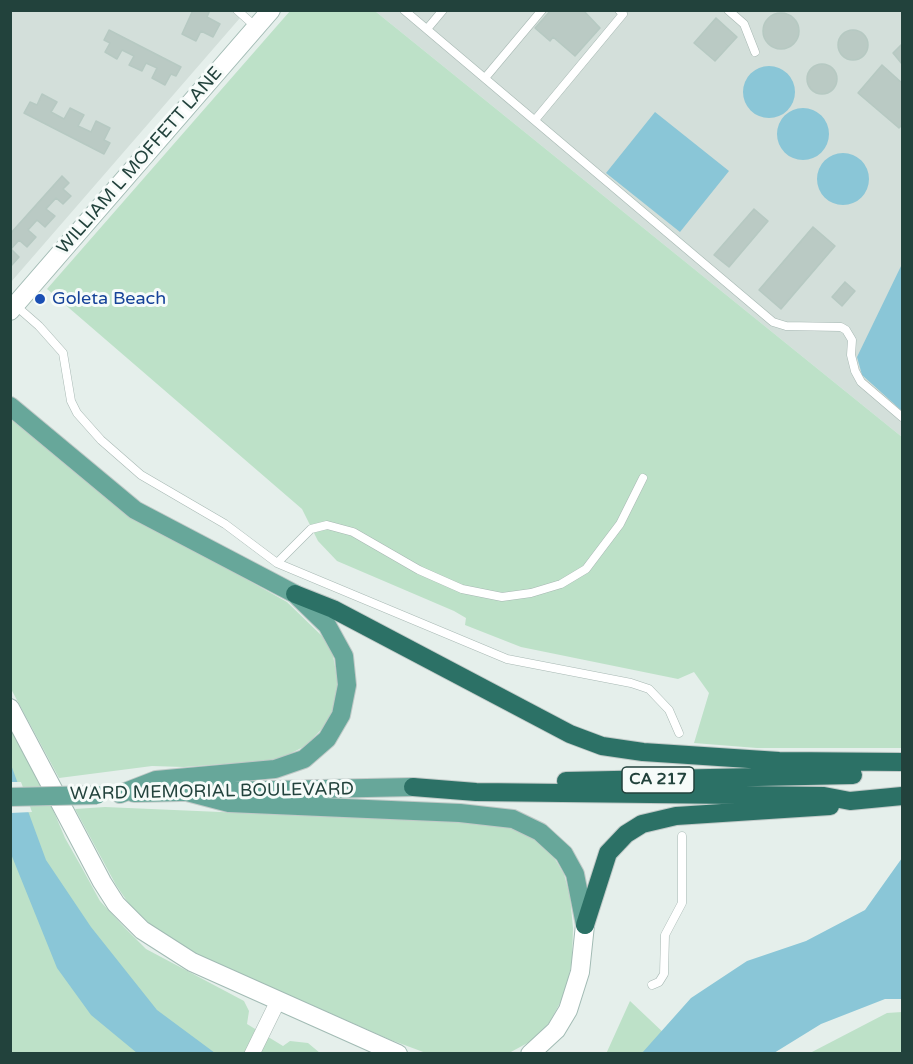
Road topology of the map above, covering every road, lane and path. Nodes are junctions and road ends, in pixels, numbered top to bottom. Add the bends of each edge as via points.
1 (237, 10) edge
2 (271, 10) edge
3 (405, 10) edge
4 (443, 10) edge
5 (542, 10) edge
6 (619, 10) edge
7 (728, 10) edge
8 (256, 27) junction
9 (427, 29) junction
10 (755, 52) dead end
11 (485, 78) junction
12 (535, 120) junction
13 (13, 308) edge
14 (10, 406) edge
15 (903, 417) edge
16 (643, 478) dead end
17 (277, 563) junction
18 (295, 594) junction
19 (10, 708) edge
20 (679, 733) dead end
21 (903, 762) edge
22 (903, 770) edge
23 (412, 787) junction
24 (187, 792) junction
25 (120, 794) junction
26 (903, 796) edge
27 (10, 797) edge
28 (850, 801) junction
29 (682, 836) dead end
30 (585, 925) junction
31 (652, 985) dead end
32 (278, 1001) junction
33 (252, 1053) edge
34 (398, 1053) edge
35 (530, 1053) edge

1 - 8 lane
2 - 8 street, WILLIAM L MOFFETT LANE
3 - 9 lane
4 - 9 lane
5 - 11 lane
6 - 12 lane via 623,14
7 - 10 lane via 744,24
8 - 13 street, WILLIAM L MOFFETT LANE
9 - 11 lane
11 - 12 lane
12 - 15 lane via 773,322 846,330 861,382
13 - 17 lane via 39,326 63,354 71,401 101,440 141,475 225,524
14 - 18 main road via 135,510
16 - 17 lane via 620,524 586,569 561,584 531,593 502,597 462,590 353,532 333,526 311,529
17 - 20 lane via 507,659 649,689 669,710
18 - 21 highway via 333,609 570,734 602,746 779,761
18 - 25 main road via 327,625 344,657 346,698 338,723 327,739 304,759 286,767 156,780
19 - 32 street via 116,904 162,945
22 - 23 highway, WARD MEMORIAL BOULEVARD / CA 217 via 798,778 470,782
23 - 24 main road, WARD MEMORIAL BOULEVARD / CA 217
23 - 28 highway, WARD MEMORIAL BOULEVARD / CA 217 via 476,792 824,796
24 - 25 main road, WARD MEMORIAL BOULEVARD / CA 217
24 - 30 main road via 229,803 460,813 513,819 540,832 564,854 575,874
25 - 27 main road, WARD MEMORIAL BOULEVARD / CA 217, bridge
26 - 28 highway, WARD MEMORIAL BOULEVARD / CA 217
28 - 30 highway via 825,808 676,816 642,824 608,853
29 - 31 lane via 682,903 665,935 664,974
30 - 35 street via 580,972 568,1010 556,1030
32 - 33 street
32 - 34 street

